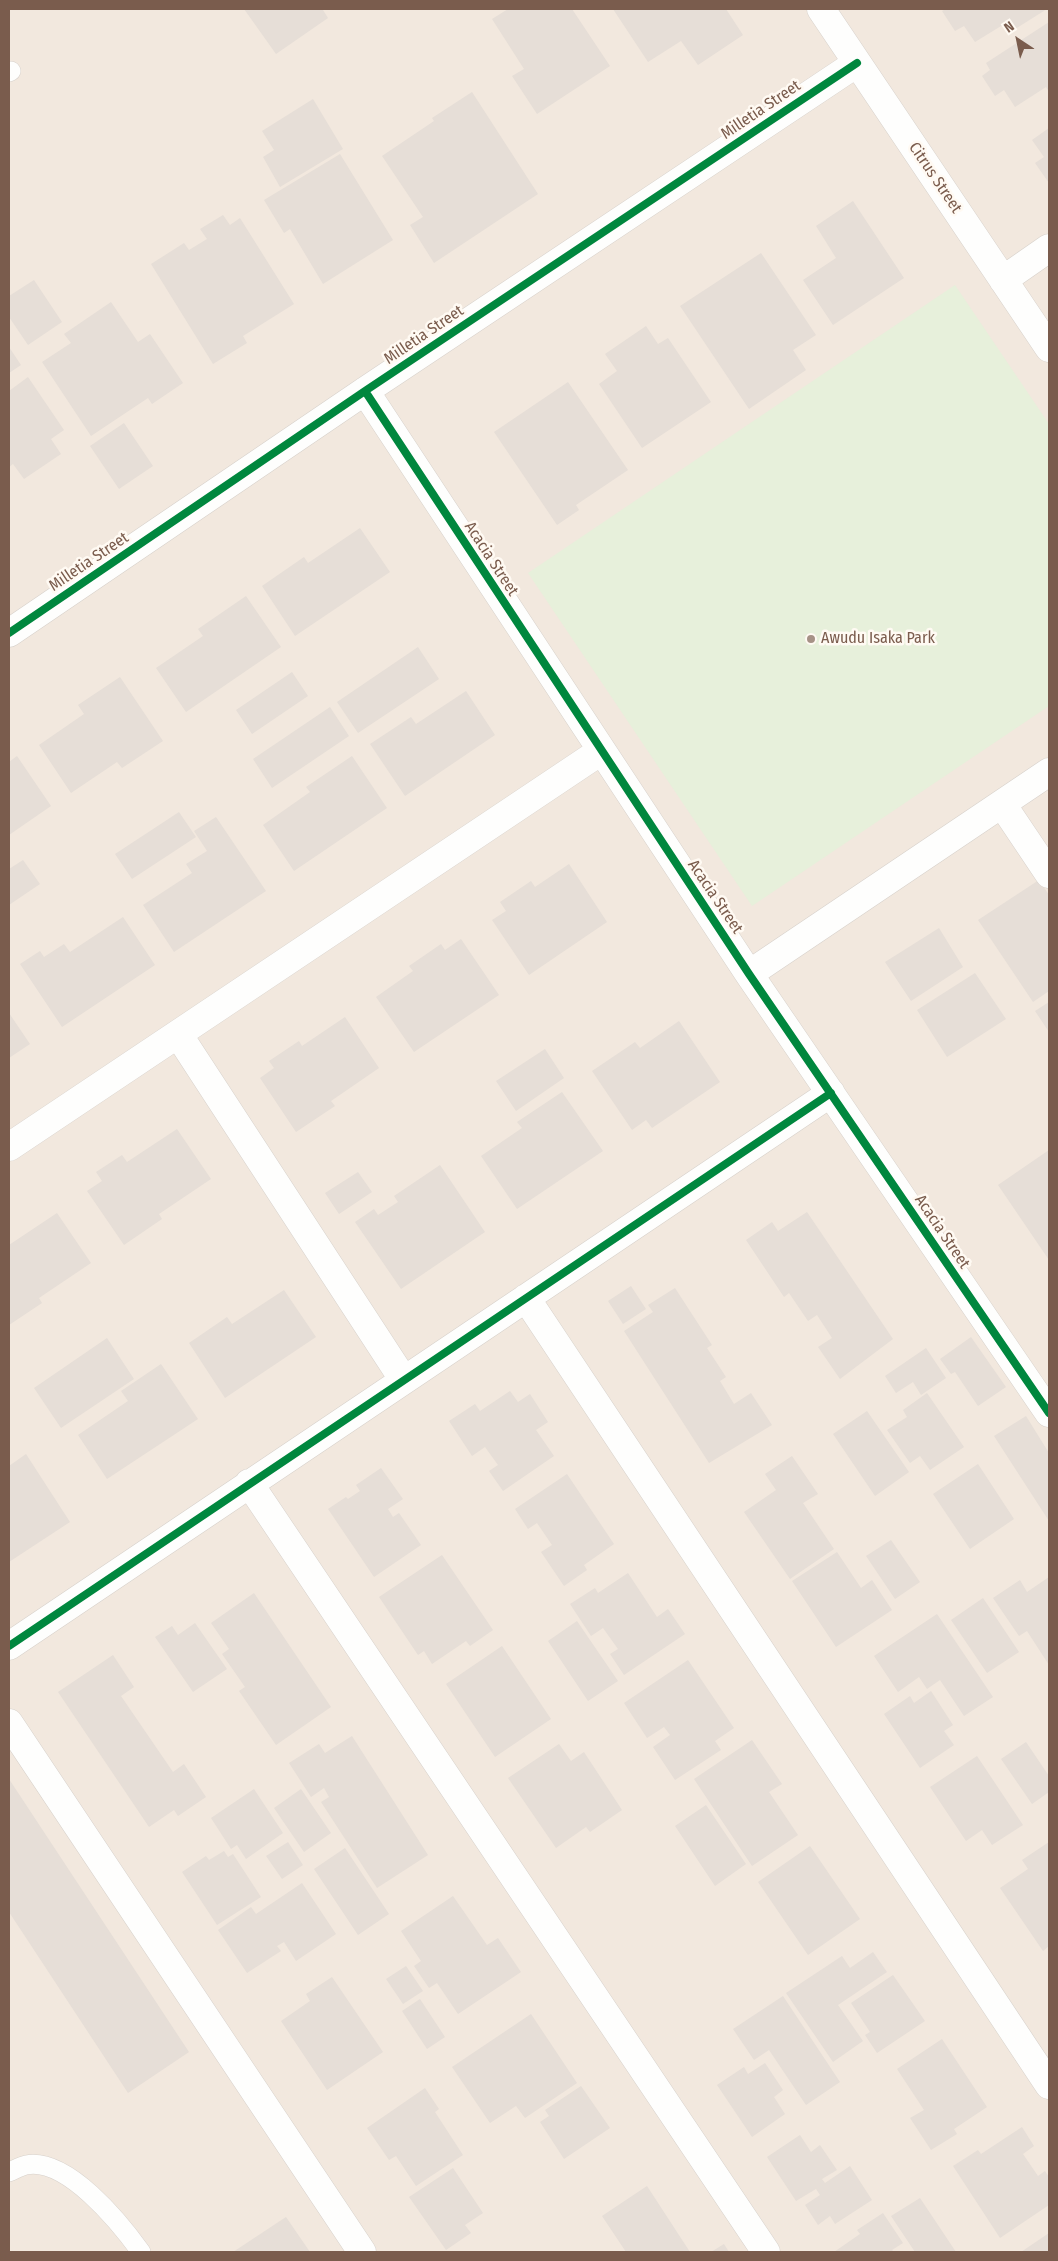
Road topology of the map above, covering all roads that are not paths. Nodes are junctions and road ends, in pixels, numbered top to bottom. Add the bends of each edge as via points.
1 (820, 9) edge
2 (857, 63) junction
3 (1049, 248) edge
4 (1003, 280) junction
5 (1049, 348) edge
6 (365, 392) junction
7 (9, 633) edge
8 (601, 751) junction
9 (1049, 772) edge
10 (1002, 804) junction
11 (1049, 874) edge
12 (749, 974) junction
13 (178, 1034) junction
14 (831, 1093) junction
15 (9, 1147) edge
16 (526, 1298) junction
17 (403, 1379) junction
18 (1049, 1413) edge
19 (249, 1484) junction
20 (9, 1646) edge
21 (9, 1723) edge
22 (1049, 2085) edge
23 (9, 2172) edge
24 (141, 2252) edge
25 (362, 2252) edge
26 (766, 2252) edge

1 - 2 street, Citrus Street
2 - 4 street, Citrus Street
2 - 6 street, Milletia Street
3 - 4 street
4 - 5 street, Citrus Street
6 - 7 street, Milletia Street
6 - 8 street, Acacia Street
8 - 12 street, Acacia Street
8 - 13 street
9 - 10 street
10 - 11 street
10 - 12 street
12 - 14 street, Acacia Street
13 - 15 street
13 - 17 street
14 - 16 street
14 - 18 street, Acacia Street
16 - 17 street
16 - 22 street
17 - 19 street
19 - 20 street
19 - 26 street
21 - 25 street
23 - 24 lane via 27,2164 50,2168 76,2181 119,2221

